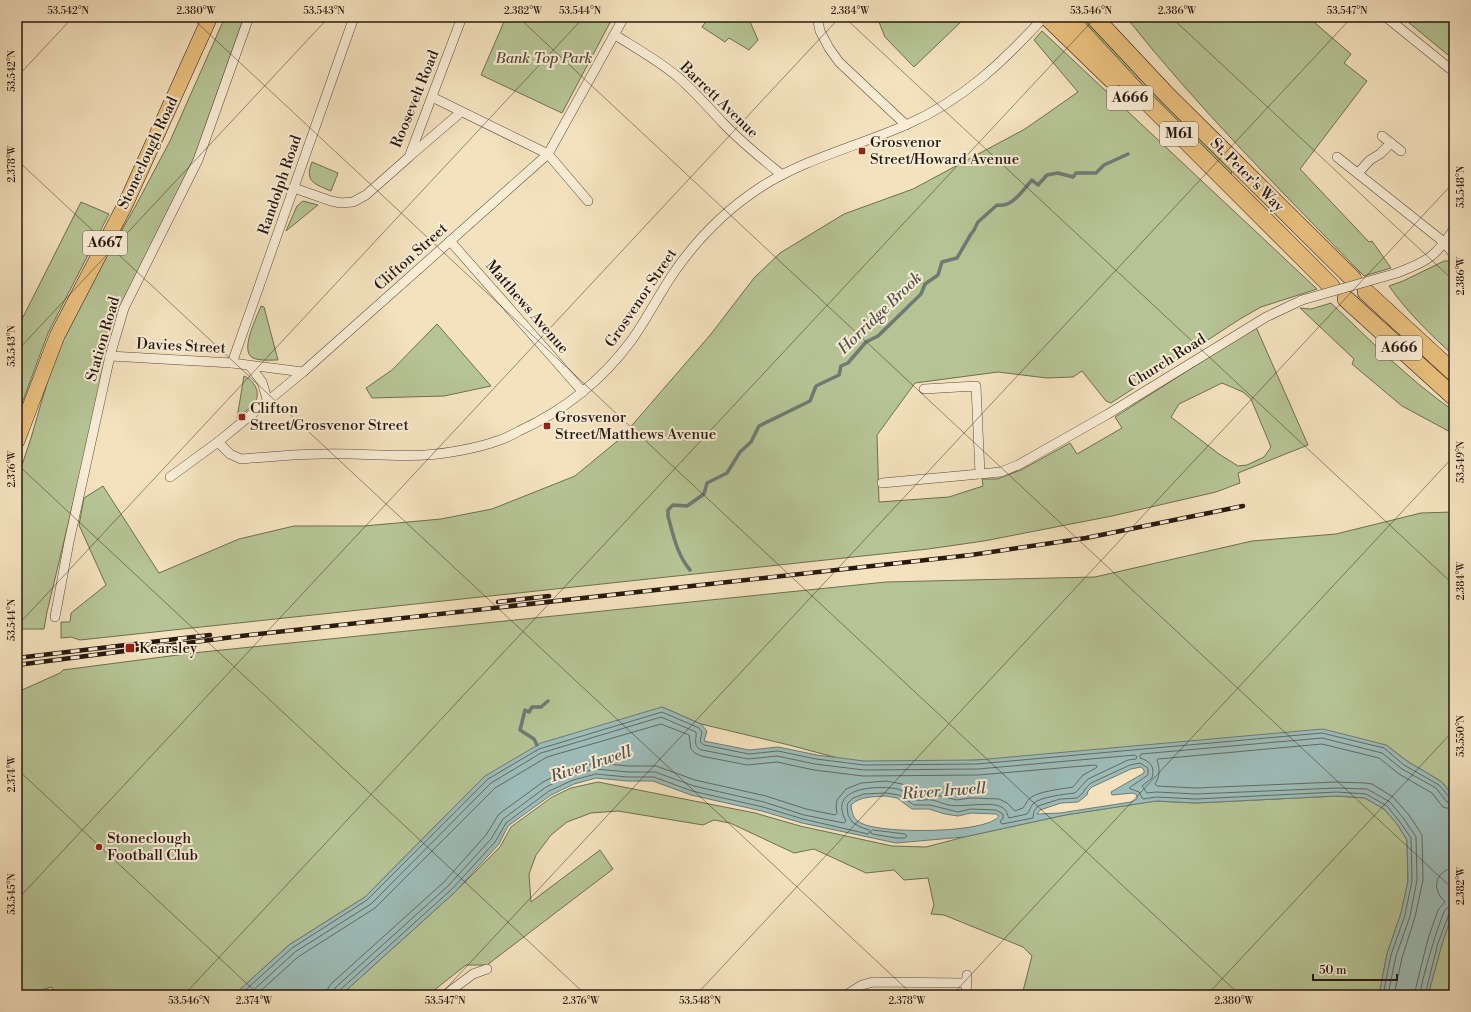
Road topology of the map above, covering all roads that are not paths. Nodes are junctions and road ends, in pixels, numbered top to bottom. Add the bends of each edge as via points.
1 (210, 17) edge
2 (249, 17) edge
3 (354, 17) edge
4 (462, 17) edge
5 (624, 17) edge
6 (817, 17) edge
7 (1045, 17) edge
8 (1068, 17) edge
9 (1094, 17) edge
10 (1110, 17) edge
11 (1386, 17) edge
12 (615, 35) junction
13 (1454, 72) edge
14 (432, 97) junction
15 (461, 112) junction
16 (906, 125) junction
17 (1382, 136) dead end
18 (1391, 143) junction
19 (1402, 151) dead end
20 (548, 154) junction
21 (409, 157) junction
22 (1337, 157) dead end
23 (1232, 159) junction
24 (1358, 173) junction
25 (1218, 174) junction
26 (782, 175) junction
27 (294, 188) junction
28 (588, 201) dead end
29 (1454, 229) edge
30 (450, 241) junction
31 (1444, 243) junction
32 (1454, 255) edge
33 (1352, 279) dead end
34 (1331, 286) dead end
35 (1366, 292) dead end
36 (1346, 299) dead end
37 (110, 356) junction
38 (232, 363) junction
39 (250, 366) junction
40 (303, 372) junction
41 (1454, 373) edge
42 (924, 389) dead end
43 (583, 392) junction
44 (1454, 397) edge
45 (268, 402) junction
46 (17, 441) edge
47 (218, 442) junction
48 (980, 474) junction
49 (170, 477) dead end
50 (882, 483) dead end
51 (55, 617) dead end
52 (487, 969) dead end
53 (445, 995) edge
54 (846, 995) edge
55 (966, 995) edge

1 - 46 main road, Stoneclough Road / A667 via 126,204 57,336
2 - 37 street, Station Road via 198,160 124,308
3 - 27 street, Randolph Road
4 - 14 street, Roosevelt Road
5 - 12 street, Clifton Street
6 - 16 street via 820,31 839,62
7 - 16 street, Grosvenor Street via 984,76 959,96 935,112
7 - 25 highway, A666 via 1157,123
8 - 25 highway, M61
9 - 23 highway, St. Peter's Way / M61
10 - 23 highway, A666
11 - 13 street
12 - 20 street, Clifton Street
12 - 26 street, Barrett Avenue via 677,77 697,94 741,141
14 - 15 street
14 - 21 street, Roosevelt Road
15 - 20 street
15 - 21 street
16 - 26 street, Grosvenor Street via 813,160
17 - 18 street
18 - 19 street
18 - 24 street
20 - 28 street
20 - 30 street, Clifton Street
21 - 27 street, Roosevelt Road via 366,195 353,202 341,203
22 - 24 street
23 - 33 highway, St. Peter's Way / A666
24 - 31 street
25 - 34 highway, St. Peter's Way / A666
26 - 43 street, Grosvenor Street via 747,196 695,243 618,358
27 - 38 street, Randolph Road
29 - 31 street, Church Road
30 - 40 street, Clifton Street
30 - 43 street, Matthews Avenue
31 - 32 street
31 - 48 street, Church Road, bridge via 1424,262 1397,273 1302,300 1266,317 1108,414 1018,465 1001,472
35 - 41 highway, A666
36 - 44 highway, A666
37 - 38 street, Davies Street
37 - 51 street, Station Road
38 - 39 street, Davies Street
39 - 40 street, Davies Street
39 - 45 street via 262,382
40 - 45 street, Clifton Street
42 - 48 street via 976,386
43 - 47 street, Grosvenor Street via 534,425 497,441 426,455 322,454 241,459 230,454
45 - 47 street, Clifton Street
47 - 49 street, Clifton Street
48 - 50 street, Church Road
52 - 53 street via 473,974
54 - 55 street via 862,985 873,982 967,979

